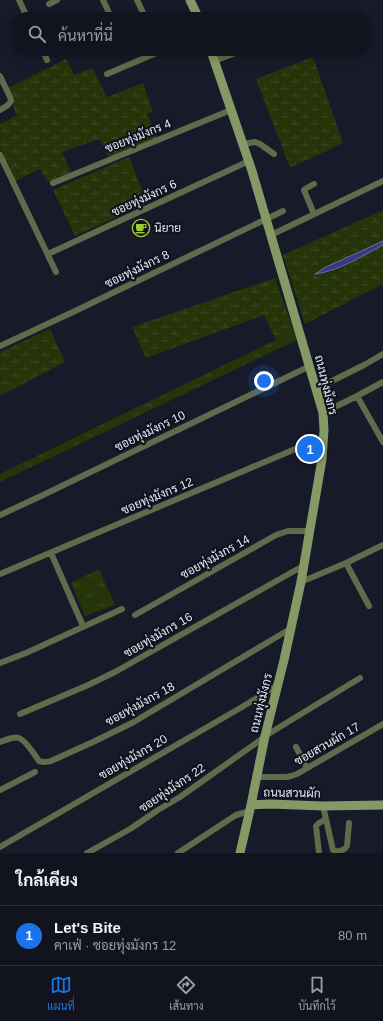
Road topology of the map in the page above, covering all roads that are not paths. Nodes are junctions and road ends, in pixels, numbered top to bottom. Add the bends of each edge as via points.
1 (19, 0) edge
2 (57, 0) edge
3 (103, 0) edge
4 (137, 0) edge
5 (190, 0) edge
6 (49, 4) dead end
7 (25, 12) edge
8 (109, 12) edge
9 (143, 12) edge
10 (196, 12) edge
11 (45, 56) edge
12 (149, 56) edge
13 (212, 56) edge
14 (228, 56) edge
15 (47, 60) dead end
16 (214, 61) junction
17 (107, 74) dead end
18 (0, 76) edge
19 (0, 110) edge
20 (231, 110) junction
21 (243, 144) junction
22 (274, 154) dead end
23 (0, 155) edge
24 (249, 161) junction
25 (383, 181) edge
26 (53, 183) dead end
27 (314, 184) dead end
28 (282, 211) dead end
29 (314, 214) junction
30 (266, 219) junction
31 (271, 235) junction
32 (48, 254) junction
33 (56, 272) dead end
34 (0, 346) edge
35 (383, 354) edge
36 (310, 366) junction
37 (383, 382) edge
38 (316, 389) junction
39 (357, 396) junction
40 (323, 413) junction
41 (383, 442) edge
42 (323, 448) junction
43 (0, 515) edge
44 (309, 531) junction
45 (383, 545) edge
46 (51, 553) junction
47 (346, 563) junction
48 (303, 566) junction
49 (0, 574) edge
50 (301, 582) junction
51 (369, 606) dead end
52 (122, 609) dead end
53 (135, 615) dead end
54 (83, 626) junction
55 (290, 629) junction
56 (0, 663) edge
57 (360, 678) dead end
58 (278, 685) junction
59 (20, 714) dead end
60 (383, 724) edge
61 (265, 736) junction
62 (0, 742) edge
63 (296, 747) dead end
64 (307, 768) junction
65 (34, 772) dead end
66 (256, 777) junction
67 (0, 790) edge
68 (383, 805) edge
69 (323, 806) junction
70 (250, 808) junction
71 (326, 819) junction
72 (348, 822) dead end
73 (0, 847) edge
74 (87, 853) edge
75 (178, 853) edge
76 (240, 853) edge
77 (319, 853) edge

1 - 7 street
2 - 6 street
3 - 8 street
4 - 9 street
5 - 10 street
11 - 15 street
12 - 17 street
13 - 16 street, ถนนทุ่งมังกร
14 - 16 street
16 - 20 street, ถนนทุ่งมังกร
18 - 19 street via 11,101
20 - 21 street, ถนนทุ่งมังกร
20 - 26 street, ซอยทุ่งมังกร 4
21 - 22 street via 255,142
21 - 24 street, ถนนทุ่งมังกร
23 - 32 street
24 - 30 street, ถนนทุ่งมังกร
24 - 32 street, ซอยทุ่งมังกร 6
25 - 29 street
27 - 29 street via 304,190
28 - 30 street, ซอยทุ่งมังกร 8
29 - 31 street
30 - 31 street, ถนนทุ่งมังกร
30 - 34 street, ซอยทุ่งมังกร 8
31 - 36 street, ถนนทุ่งมังกร
32 - 33 street
35 - 38 street
36 - 38 street, ถนนทุ่งมังกร
36 - 43 street, ซอยทุ่งมังกร 10
37 - 39 street
38 - 40 street, ถนนทุ่งมังกร
39 - 40 street
39 - 41 street
40 - 42 street, ถนนทุ่งมังกร
42 - 44 street, ถนนทุ่งมังกร
42 - 46 street, ซอยทุ่งมังกร 12 via 308,444 300,447
44 - 48 street, ถนนทุ่งมังกร
44 - 53 street, ซอยทุ่งมังกร 14 via 288,531 276,536
45 - 47 street
46 - 49 street, ซอยทุ่งมังกร 12
46 - 54 street
47 - 50 street
47 - 51 street
48 - 50 street, ถนนทุ่งมังกร
48 - 59 street, ซอยทุ่งมังกร 16 via 115,672
50 - 55 street, ถนนทุ่งมังกร
52 - 54 street
54 - 56 street
55 - 58 street, ถนนทุ่งมังกร
55 - 62 street, ซอยทุ่งมังกร 18 via 132,723 51,761 39,760 20,738
57 - 61 street, ซอยทุ่งมังกร 22
58 - 61 street, ถนนทุ่งมังกร
58 - 73 street, ซอยทุ่งมังกร 20
60 - 64 street, ซอยสวนผัก 17
61 - 66 street, ถนนทุ่งมังกร
61 - 74 street, ซอยทุ่งมังกร 22 via 180,797
63 - 64 street
64 - 66 street, ซอยสวนผัก 17 via 291,776
65 - 67 street
66 - 70 street, ถนนทุ่งมังกร
68 - 69 street, ถนนสวนผัก
69 - 70 street, ถนนสวนผัก via 270,804
69 - 71 street
70 - 75 street
70 - 76 street, ถนนสวนผัก
71 - 72 street via 334,852 347,846
71 - 77 street via 316,826

